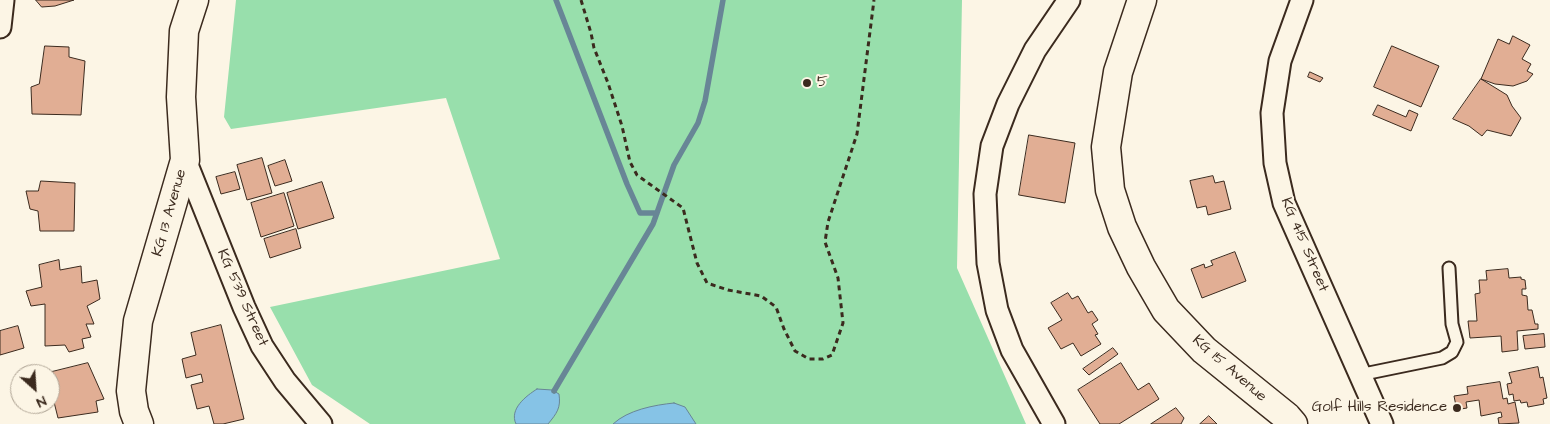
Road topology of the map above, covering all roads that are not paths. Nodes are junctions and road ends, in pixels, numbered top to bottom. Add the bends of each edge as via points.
1 (2, 0) edge
2 (194, 0) edge
3 (1069, 0) edge
4 (1142, 0) edge
5 (1302, 0) edge
6 (0, 27) edge
7 (185, 160) junction
8 (1449, 268) dead end
9 (1359, 375) junction
10 (139, 424) edge
11 (321, 424) edge
12 (1054, 424) edge
13 (1293, 424) edge
14 (1382, 424) edge

1 - 6 street
2 - 7 main road, KG 13 Avenue via 184,31 181,97
3 - 12 street via 1035,50 1008,104 992,146 985,194 988,263 996,310 1012,350
4 - 13 main road, KG 15 Avenue via 1118,72 1106,147 1110,190 1122,227 1166,310 1204,350
5 - 9 street, KG 415 Street via 1280,61 1272,113 1275,163 1284,203
7 - 10 main road, KG 13 Avenue via 138,321 131,391
7 - 11 street, KG 539 Street via 262,346 284,381
8 - 9 lane via 1452,324 1457,342 1452,352 1442,358
9 - 14 street, KG 415 Street

